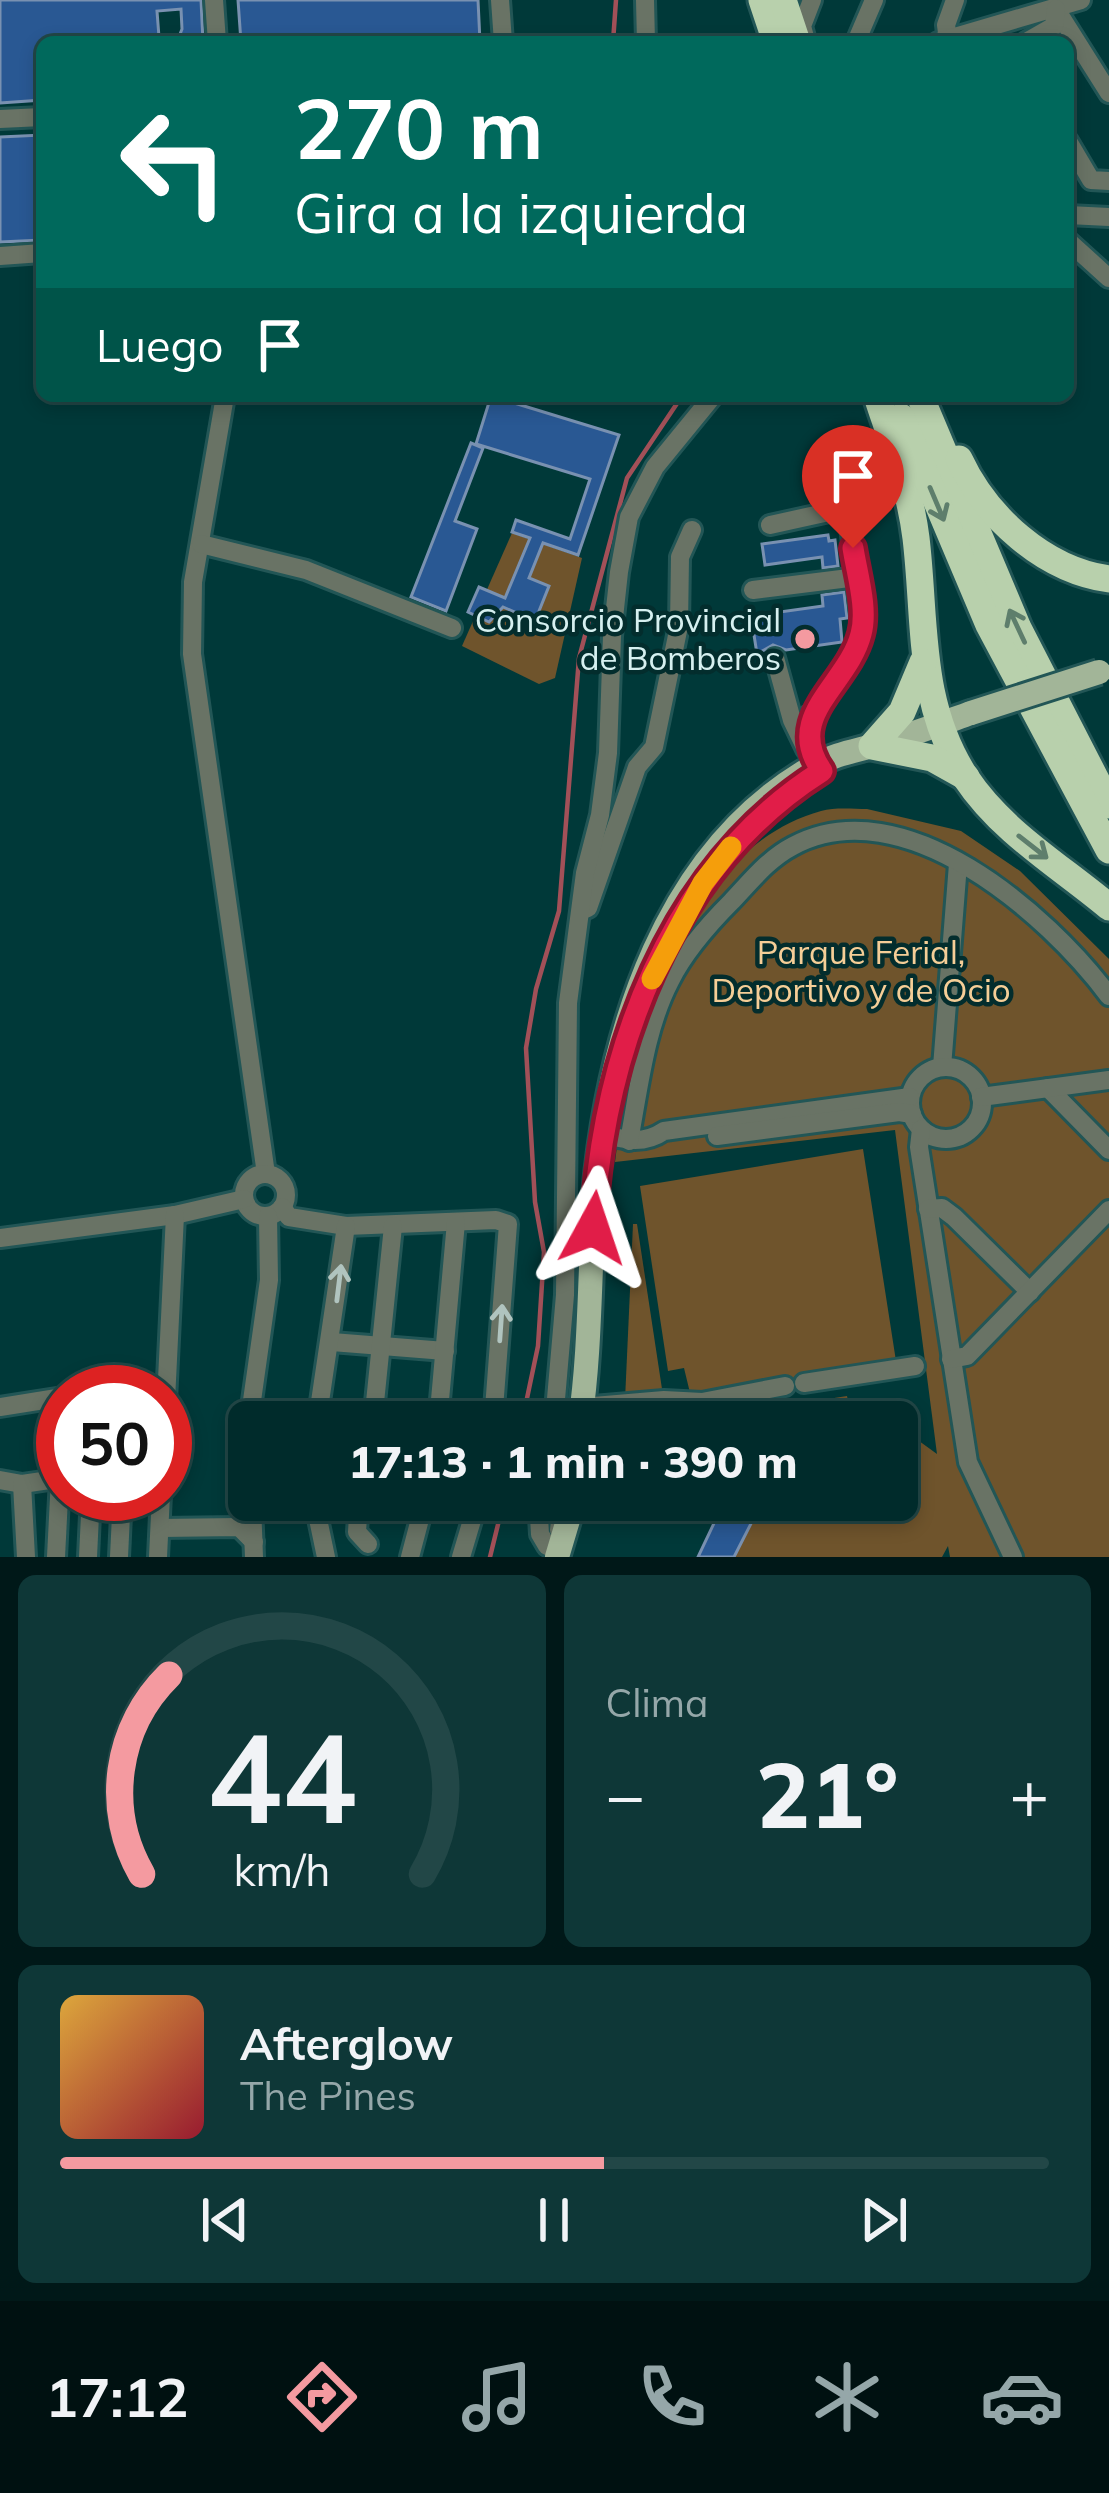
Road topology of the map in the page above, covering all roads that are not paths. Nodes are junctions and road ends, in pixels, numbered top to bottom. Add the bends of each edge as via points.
1 (214, 0) edge
2 (226, 0) edge
3 (500, 0) edge
4 (645, 0) edge
5 (762, 0) edge
6 (783, 0) edge
7 (812, 0) edge
8 (874, 0) edge
9 (955, 0) edge
10 (1028, 0) edge
11 (1081, 0) edge
12 (1056, 9) junction
13 (1009, 23) junction
14 (217, 36) edge
15 (229, 36) edge
16 (502, 36) edge
17 (646, 36) edge
18 (774, 36) edge
19 (799, 36) edge
20 (802, 36) edge
21 (859, 36) edge
22 (943, 36) edge
23 (961, 36) edge
24 (1036, 36) edge
25 (1073, 36) edge
26 (1074, 38) edge
27 (1109, 93) edge
28 (36, 117) edge
29 (0, 119) edge
30 (1074, 151) edge
31 (1109, 181) edge
32 (1074, 215) edge
33 (1109, 217) edge
34 (1074, 246) edge
35 (36, 253) edge
36 (0, 256) edge
37 (1109, 278) edge
38 (224, 402) edge
39 (708, 402) edge
40 (880, 402) edge
41 (896, 402) edge
42 (924, 402) edge
43 (925, 402) edge
44 (770, 525) dead end
45 (692, 530) dead end
46 (201, 544) junction
47 (854, 578) junction
48 (1109, 579) edge
49 (753, 590) dead end
50 (452, 628) dead end
51 (775, 658) dead end
52 (923, 662) junction
53 (1106, 670) edge
54 (939, 724) junction
55 (872, 746) junction
56 (815, 762) junction
57 (966, 778) junction
58 (1109, 805) edge
59 (1109, 850) edge
60 (958, 864) junction
61 (1109, 907) edge
62 (580, 910) junction
63 (1109, 997) edge
64 (942, 1067) junction
65 (1109, 1080) edge
66 (1048, 1088) junction
67 (981, 1097) junction
68 (914, 1113) junction
69 (616, 1137) junction
70 (1109, 1150) edge
71 (266, 1174) junction
72 (244, 1199) junction
73 (928, 1209) junction
74 (1109, 1210) edge
75 (275, 1211) junction
76 (176, 1215) junction
77 (456, 1222) junction
78 (346, 1226) junction
79 (392, 1226) junction
80 (0, 1238) edge
81 (1030, 1292) junction
82 (332, 1342) junction
83 (382, 1346) junction
84 (445, 1351) junction
85 (951, 1359) junction
86 (168, 1365) edge
87 (915, 1366) dead end
88 (36, 1401) edge
89 (252, 1401) edge
90 (321, 1401) edge
91 (375, 1401) edge
92 (440, 1401) edge
93 (495, 1401) edge
94 (556, 1401) edge
95 (582, 1401) edge
96 (707, 1401) edge
97 (0, 1408) edge
98 (0, 1480) edge
99 (36, 1482) edge
100 (22, 1484) junction
101 (59, 1521) edge
102 (90, 1521) edge
103 (122, 1521) edge
104 (141, 1521) edge
105 (160, 1521) edge
106 (254, 1521) edge
107 (318, 1521) edge
108 (358, 1521) edge
109 (419, 1521) edge
110 (471, 1521) edge
111 (553, 1521) edge
112 (160, 1524) junction
113 (368, 1544) dead end
114 (258, 1553) edge
115 (549, 1554) edge
116 (26, 1557) edge
117 (56, 1557) edge
118 (88, 1557) edge
119 (119, 1557) edge
120 (158, 1557) edge
121 (326, 1557) edge
122 (410, 1557) edge
123 (460, 1557) edge
124 (1013, 1557) edge

1 - 14 street
2 - 15 street
3 - 16 street
4 - 17 street
5 - 18 highway
6 - 19 highway
7 - 20 street
8 - 21 street
9 - 22 street
10 - 13 street
11 - 12 street
12 - 13 street
12 - 24 street via 1054,26
12 - 25 street
13 - 23 street
26 - 27 street
28 - 29 street
30 - 31 street via 1091,180
32 - 33 street
34 - 37 street
35 - 36 street
38 - 46 street
39 - 62 street via 655,466 629,517 601,815
40 - 52 highway via 916,536
41 -> 59 highway via 989,625
58 -> 42 highway via 1018,628
43 - 48 highway via 966,474 1024,542
44 - 47 street via 838,511 849,518
45 - 62 street via 680,557 679,626 654,747 637,767 603,872
46 - 50 street via 306,570
46 - 71 street via 200,715
47 - 49 street
47 - 56 street via 862,633 810,724
51 - 56 street via 792,721
52 - 54 highway
52 - 55 highway via 902,712
53 - 54 main road, bridge
54 - 55 main road
54 - 57 highway
55 - 56 main road
55 - 57 highway via 932,758
56 - 69 main road via 703,883 668,942 629,1028
57 -> 61 highway via 1018,836
60 - 63 street via 1058,936
60 - 64 street
60 - 69 street via 914,839 872,830 823,834 772,858 711,921 670,981
62 - 94 street via 568,1003
64 - 67 street via 971,1077
64 - 68 street via 921,1076
65 - 66 street
66 - 67 street
66 - 70 street
67 - 68 street via 966,1132 943,1138
68 - 69 street
68 - 73 street
69 - 95 main road via 596,1192
71 - 72 street via 247,1184
71 - 75 street via 283,1184
72 - 75 street via 253,1212
72 - 76 street
73 - 81 street via 954,1217
73 - 85 street
74 - 81 street
75 - 78 street
75 - 89 street
76 - 80 street
76 - 86 street
77 - 79 street
77 - 84 street
93 -> 77 street via 508,1223
78 - 79 street
82 -> 78 street
79 - 83 street
81 - 85 street via 967,1356
82 - 83 street
82 - 90 street
83 - 84 street
83 - 91 street
84 - 92 street
85 - 124 street via 968,1464
87 - 96 street
88 - 97 street
98 - 100 street
99 - 100 street
100 - 116 street
101 - 117 street
102 - 118 street
103 - 119 street
104 - 112 street
105 - 112 street
106 - 114 street
107 - 121 street
108 - 113 street
109 - 122 street
110 - 123 street
111 - 115 main road
112 - 114 street via 238,1527
112 - 120 street

